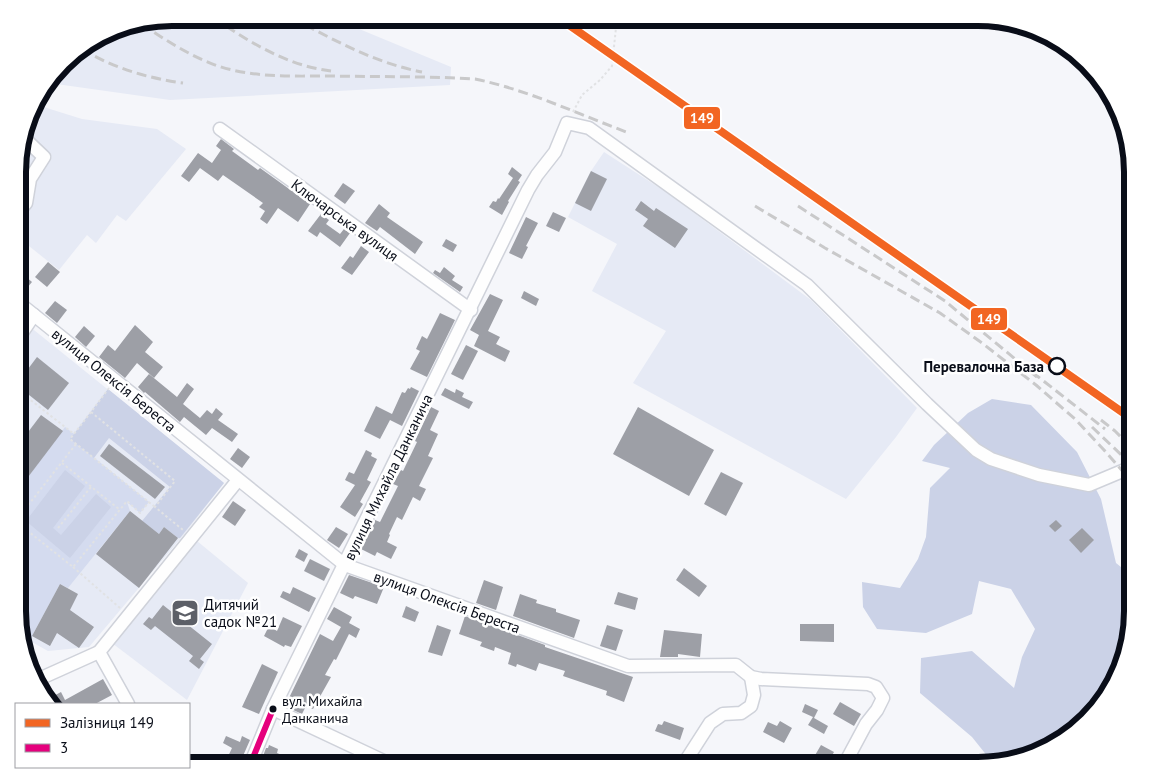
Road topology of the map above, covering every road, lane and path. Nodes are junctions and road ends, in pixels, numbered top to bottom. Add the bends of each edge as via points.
1 (616, 27) edge
2 (567, 123) junction
3 (220, 129) dead end
4 (29, 144) edge
5 (26, 203) edge
6 (26, 309) edge
7 (470, 310) junction
8 (34, 315) junction
9 (26, 326) edge
10 (115, 380) junction
11 (27, 397) edge
12 (91, 412) junction
13 (74, 434) junction
14 (76, 444) junction
15 (62, 463) junction
16 (1123, 471) edge
17 (238, 480) junction
18 (91, 487) junction
19 (149, 502) junction
20 (27, 507) edge
21 (155, 507) junction
22 (120, 510) junction
23 (58, 528) dead end
24 (27, 530) edge
25 (192, 537) junction
26 (344, 565) junction
27 (72, 567) junction
28 (128, 616) junction
29 (99, 652) junction
30 (42, 677) edge
31 (751, 677) junction
32 (126, 700) edge
33 (273, 710) junction
34 (254, 756) edge
35 (373, 756) edge
36 (688, 757) edge
37 (849, 757) edge

1 - 2 path via 612,66 582,95
2 - 7 street, вулиця Михайла Данканича via 555,152 528,190
2 - 16 street via 589,128 807,285 927,404 991,460 1039,475 1090,485
3 - 7 street, Ключарська вулиця
4 - 5 street via 44,157 30,179
6 - 8 street, вулиця Олексія Береста
7 - 26 street, вулиця Михайла Данканича
8 - 9 street
8 - 10 street, вулиця Олексія Береста
10 - 12 path
10 - 17 street, вулиця Олексія Береста
11 - 13 path
12 - 13 path
12 - 21 path via 175,481
13 - 14 path via 70,439
14 - 15 path
14 - 19 path
15 - 18 path
15 - 20 path
17 - 25 street
17 - 26 street, вулиця Олексія Береста
18 - 22 path
18 - 23 path
19 - 21 path
19 - 22 path via 140,513 126,502
21 - 25 path
22 - 27 path
24 - 27 path
25 - 28 street
26 - 31 street, вулиця Олексія Береста via 628,666 736,665
26 - 33 street, вулиця Михайла Данканича
27 - 28 path
28 - 29 street
29 - 30 street
29 - 32 street
31 - 36 street via 754,696 751,706 741,713 723,714 710,723
31 - 37 street, вулиця Олексія Береста via 876,687 883,698
33 - 34 street, вулиця Михайла Данканича
33 - 35 street

